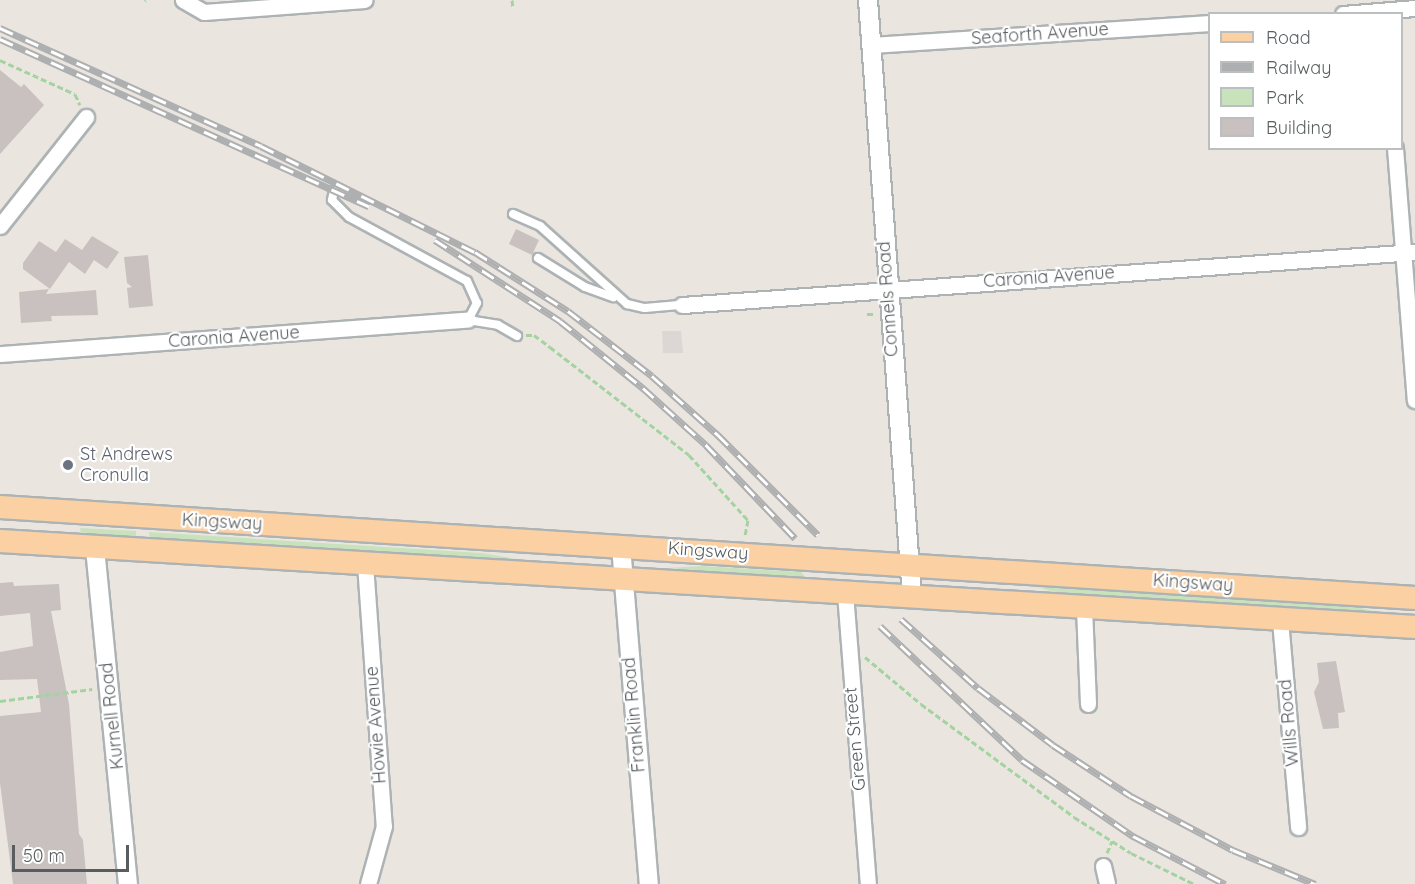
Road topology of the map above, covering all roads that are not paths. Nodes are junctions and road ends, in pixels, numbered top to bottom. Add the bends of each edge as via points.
1 (183, 0) edge
2 (365, 0) edge
3 (868, 0) edge
4 (1385, 8) edge
5 (1415, 9) edge
6 (1357, 12) edge
7 (1208, 22) edge
8 (871, 45) junction
9 (86, 117) road end
10 (1395, 150) edge
11 (334, 191) dead end
12 (513, 214) dead end
13 (0, 226) edge
14 (1409, 253) edge
15 (538, 258) dead end
16 (886, 288) junction
17 (618, 299) junction
18 (682, 304) joint
19 (468, 320) junction
20 (517, 336) road end
21 (0, 354) edge
22 (1415, 399) edge
23 (0, 507) edge
24 (0, 541) edge
25 (621, 546) junction
26 (95, 548) junction
27 (365, 564) junction
28 (909, 564) junction
29 (623, 579) junction
30 (845, 593) junction
31 (912, 597) junction
32 (1415, 598) edge
33 (1084, 608) junction
34 (1280, 620) junction
35 (1415, 627) edge
36 (1088, 704) dead end
37 (1298, 827) dead end
38 (1103, 866) dead end
39 (128, 884) edge
40 (368, 884) edge
41 (649, 884) edge
42 (868, 884) edge
43 (1107, 884) edge

1 - 2 street via 204,12
3 - 8 street, Connels Road
4 - 5 street
4 - 6 street
7 - 8 street, Seaforth Avenue
8 - 16 street, Connels Road
9 - 13 street
10 - 14 street
11 - 19 lane via 332,200 349,217 467,281 477,303
12 - 17 lane via 540,226
14 - 16 street, Caronia Avenue
14 - 22 street
15 - 17 lane via 585,287
16 - 18 street, Caronia Avenue
16 - 28 street, Connels Road
17 - 18 lane via 634,307
19 - 20 lane via 498,325
19 - 21 street, Caronia Avenue
23 - 25 main road, Kingsway
24 - 26 main road, Kingsway
25 - 28 main road, Kingsway
25 - 29 street, Franklin Road
26 - 27 main road, Kingsway
26 - 39 street, Kurnell Road
27 - 29 main road, Kingsway
27 - 40 street, Howie Avenue via 384,826
28 - 31 street, Connels Road
28 - 32 main road, Kingsway
29 - 30 main road, Kingsway
29 - 41 street, Franklin Road
30 - 31 main road, Kingsway
30 - 42 street, Green Street
31 - 33 main road, Kingsway
33 - 34 main road, Kingsway
33 - 36 street
34 - 35 main road, Kingsway
34 - 37 street, Wills Road
38 - 43 street

